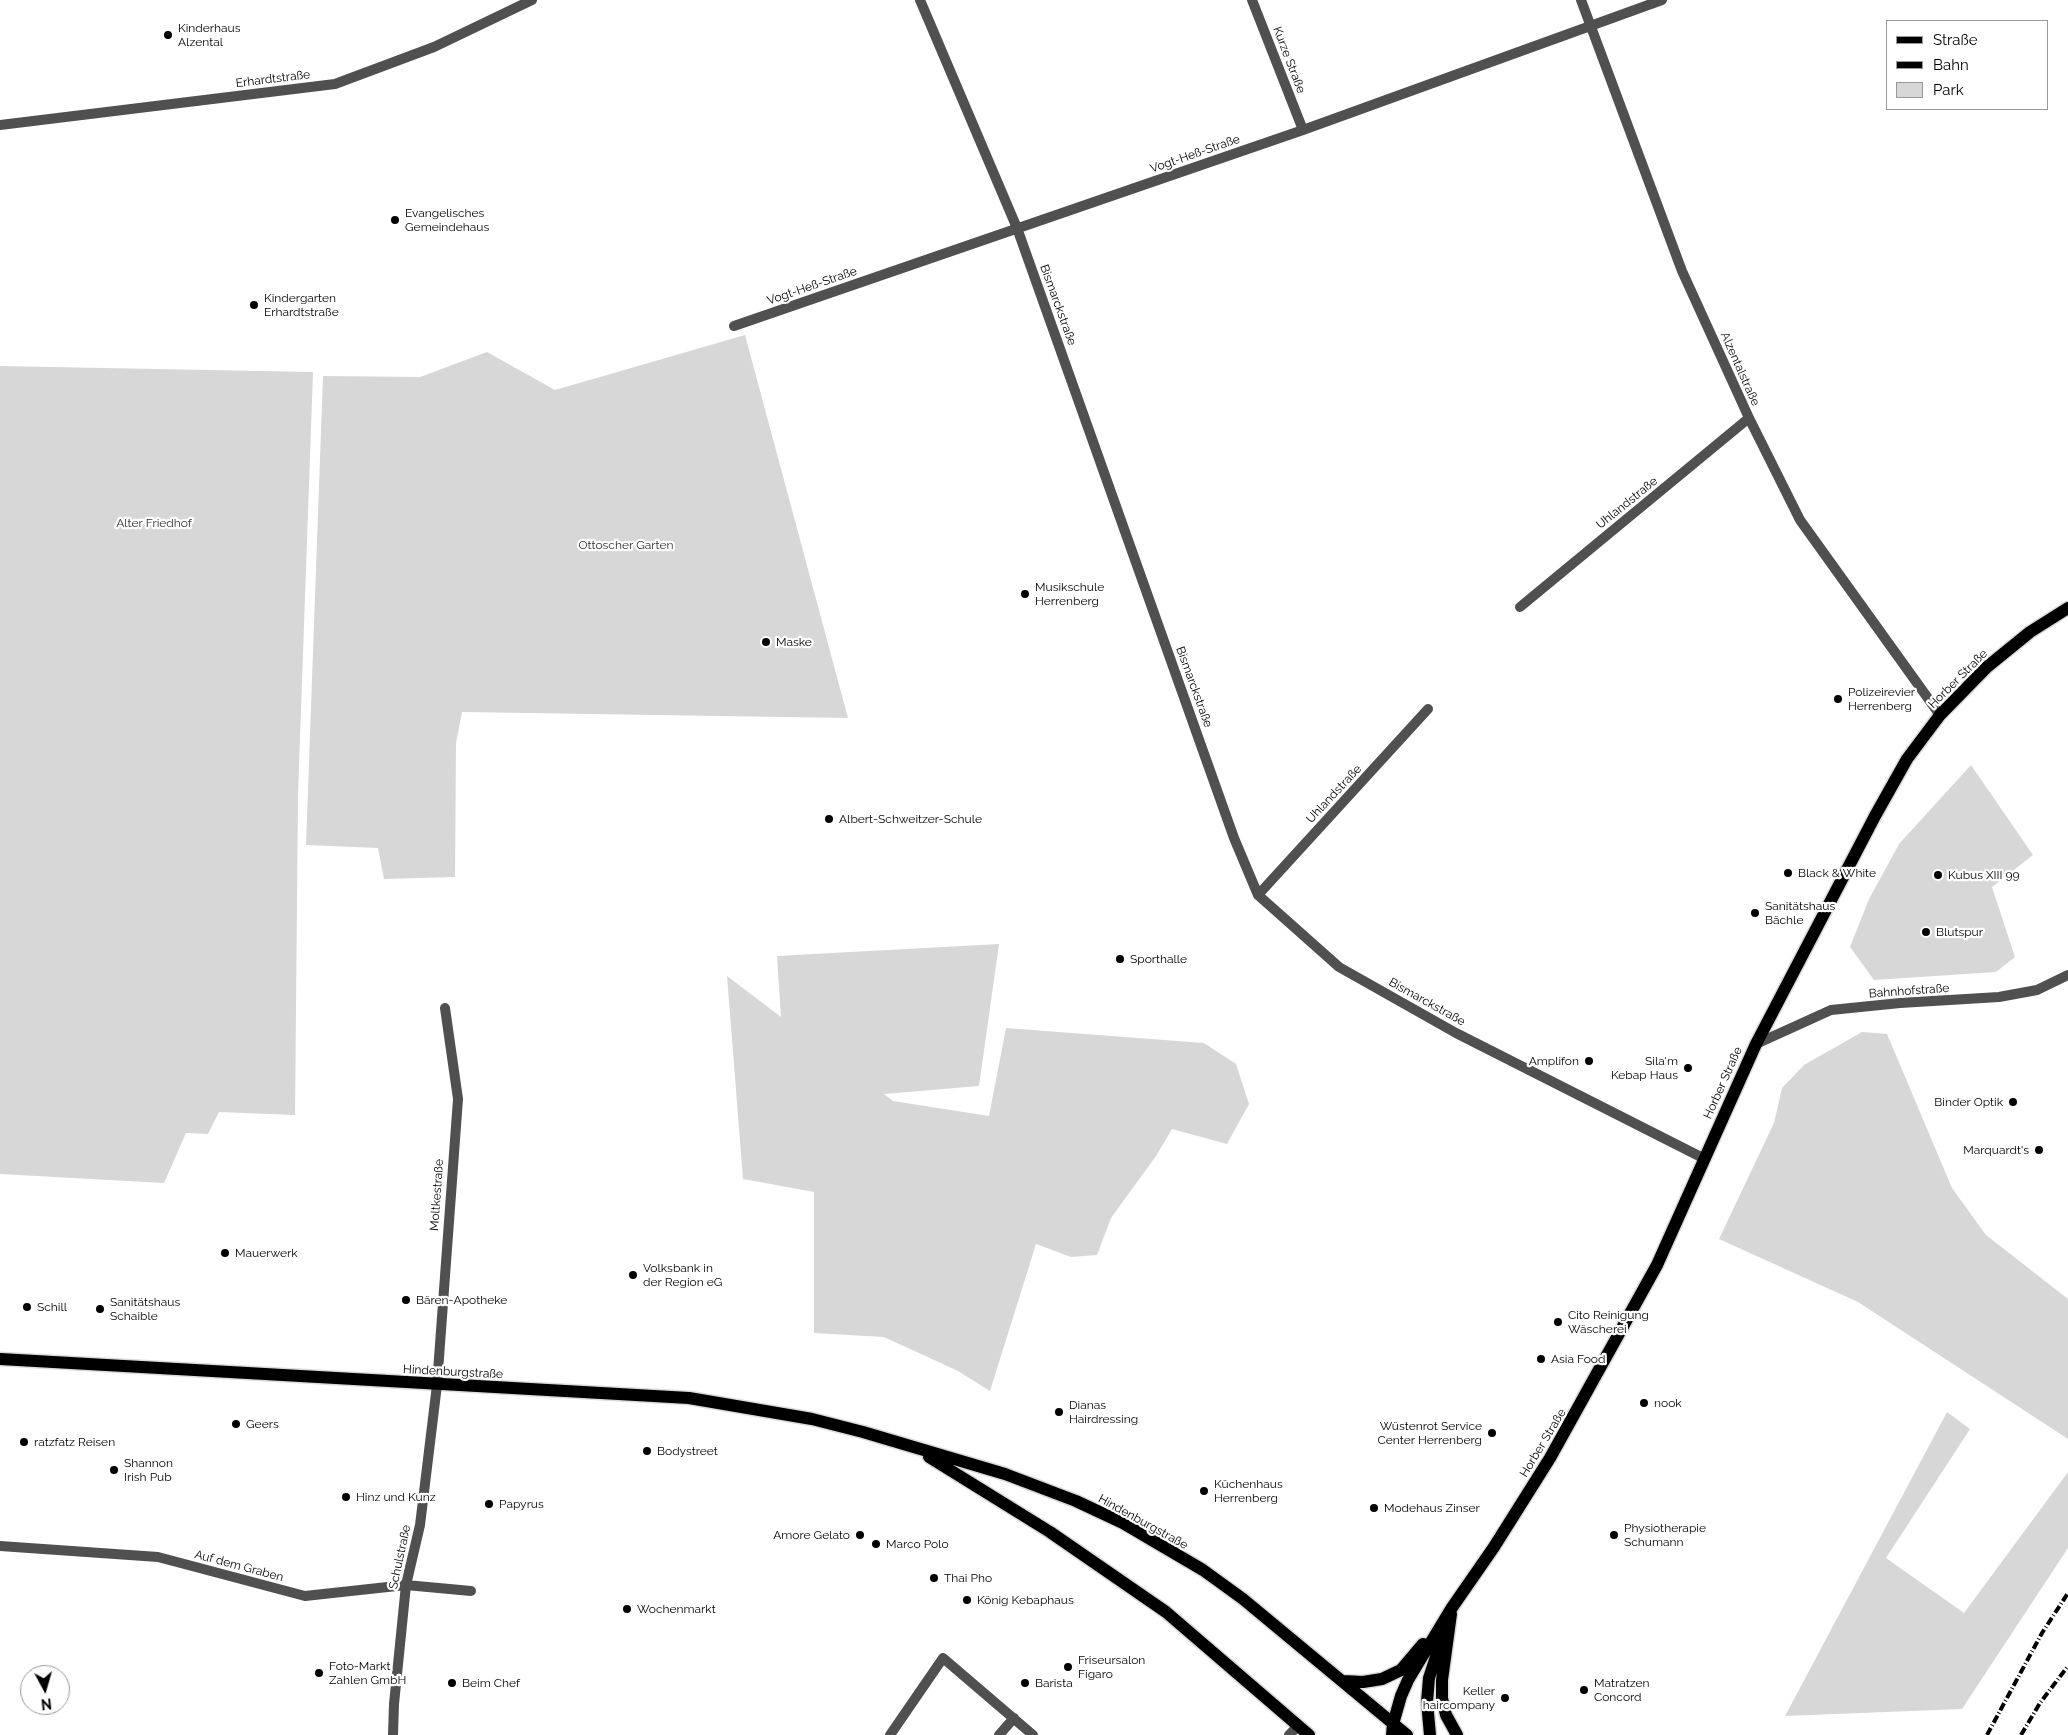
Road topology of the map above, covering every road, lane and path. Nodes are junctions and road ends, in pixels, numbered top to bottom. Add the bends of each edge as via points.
1 (532, 0) edge
2 (920, 0) edge
3 (1252, 0) edge
4 (1581, 0) edge
5 (1662, 0) edge
6 (1591, 26) junction
7 (0, 125) edge
8 (1303, 130) junction
9 (1017, 228) junction
10 (734, 326) dead end
11 (1749, 418) junction
12 (1520, 607) dead end
13 (2068, 608) edge
14 (1428, 709) dead end
15 (1940, 715) junction
16 (1258, 895) junction
17 (2068, 975) edge
18 (445, 1008) dead end
19 (1756, 1044) junction
20 (1705, 1159) junction
21 (0, 1359) edge
22 (437, 1385) junction
23 (900, 1443) junction
24 (0, 1546) edge
25 (406, 1585) junction
26 (471, 1591) dead end
27 (1452, 1609) junction
28 (1343, 1681) junction
29 (1014, 1718) junction
30 (1393, 1729) edge
31 (1294, 1730) edge
32 (1427, 1732) edge
33 (393, 1735) edge
34 (890, 1735) edge
35 (999, 1735) edge
36 (1034, 1735) edge
37 (1309, 1735) edge
38 (1408, 1735) edge
39 (1457, 1735) edge

1 - 7 street, Erhardtstraße via 434,46 336,84
2 - 9 street, Bismarckstraße
3 - 8 street, Kurze Straße
4 - 6 street, Alzentalstraße
5 - 6 street, Vogt-Heß-Straße
6 - 8 street, Vogt-Heß-Straße
6 - 11 street, Alzentalstraße via 1682,271
8 - 9 street, Vogt-Heß-Straße
9 - 10 street, Vogt-Heß-Straße
9 - 16 street, Bismarckstraße via 1234,838
11 - 12 street, Uhlandstraße
11 - 15 street, Alzentalstraße via 1800,520
13 - 15 main road, Horber Straße via 2030,632 1987,668
14 - 16 street, Uhlandstraße
15 - 19 main road, Horber Straße via 1907,759 1875,816
16 - 20 street, Bismarckstraße via 1339,968 1456,1033
17 - 19 street, Bahnhofstraße via 2037,990 1999,998 1831,1010
18 - 22 street, Moltkestraße via 458,1099
19 - 20 main road, Horber Straße
20 - 27 main road, Horber Straße via 1657,1265 1573,1420
21 - 22 main road, Hindenburgstraße
22 - 23 main road, Hindenburgstraße via 689,1398 812,1419
22 - 25 street, Schulstraße via 420,1525
23 - 28 main road, Hindenburgstraße via 1005,1474 1076,1501 1123,1524 1203,1570 1243,1598
23 - 31 main road, Hindenburgstraße via 940,1463 1050,1532 1166,1612
24 - 25 street, Auf dem Graben via 158,1557 305,1596
25 - 26 street, Auf dem Graben
25 - 33 street, Schulstraße
27 - 28 main road via 1401,1670 1382,1679
27 - 30 main road via 1408,1680
27 - 32 main road via 1429,1678
27 - 39 main road via 1442,1698 1446,1715
28 - 30 main road, Hindenburgstraße
29 - 34 street via 943,1658
29 - 35 street
29 - 36 street
30 - 38 main road, Hindenburgstraße
31 - 37 main road, Hindenburgstraße

